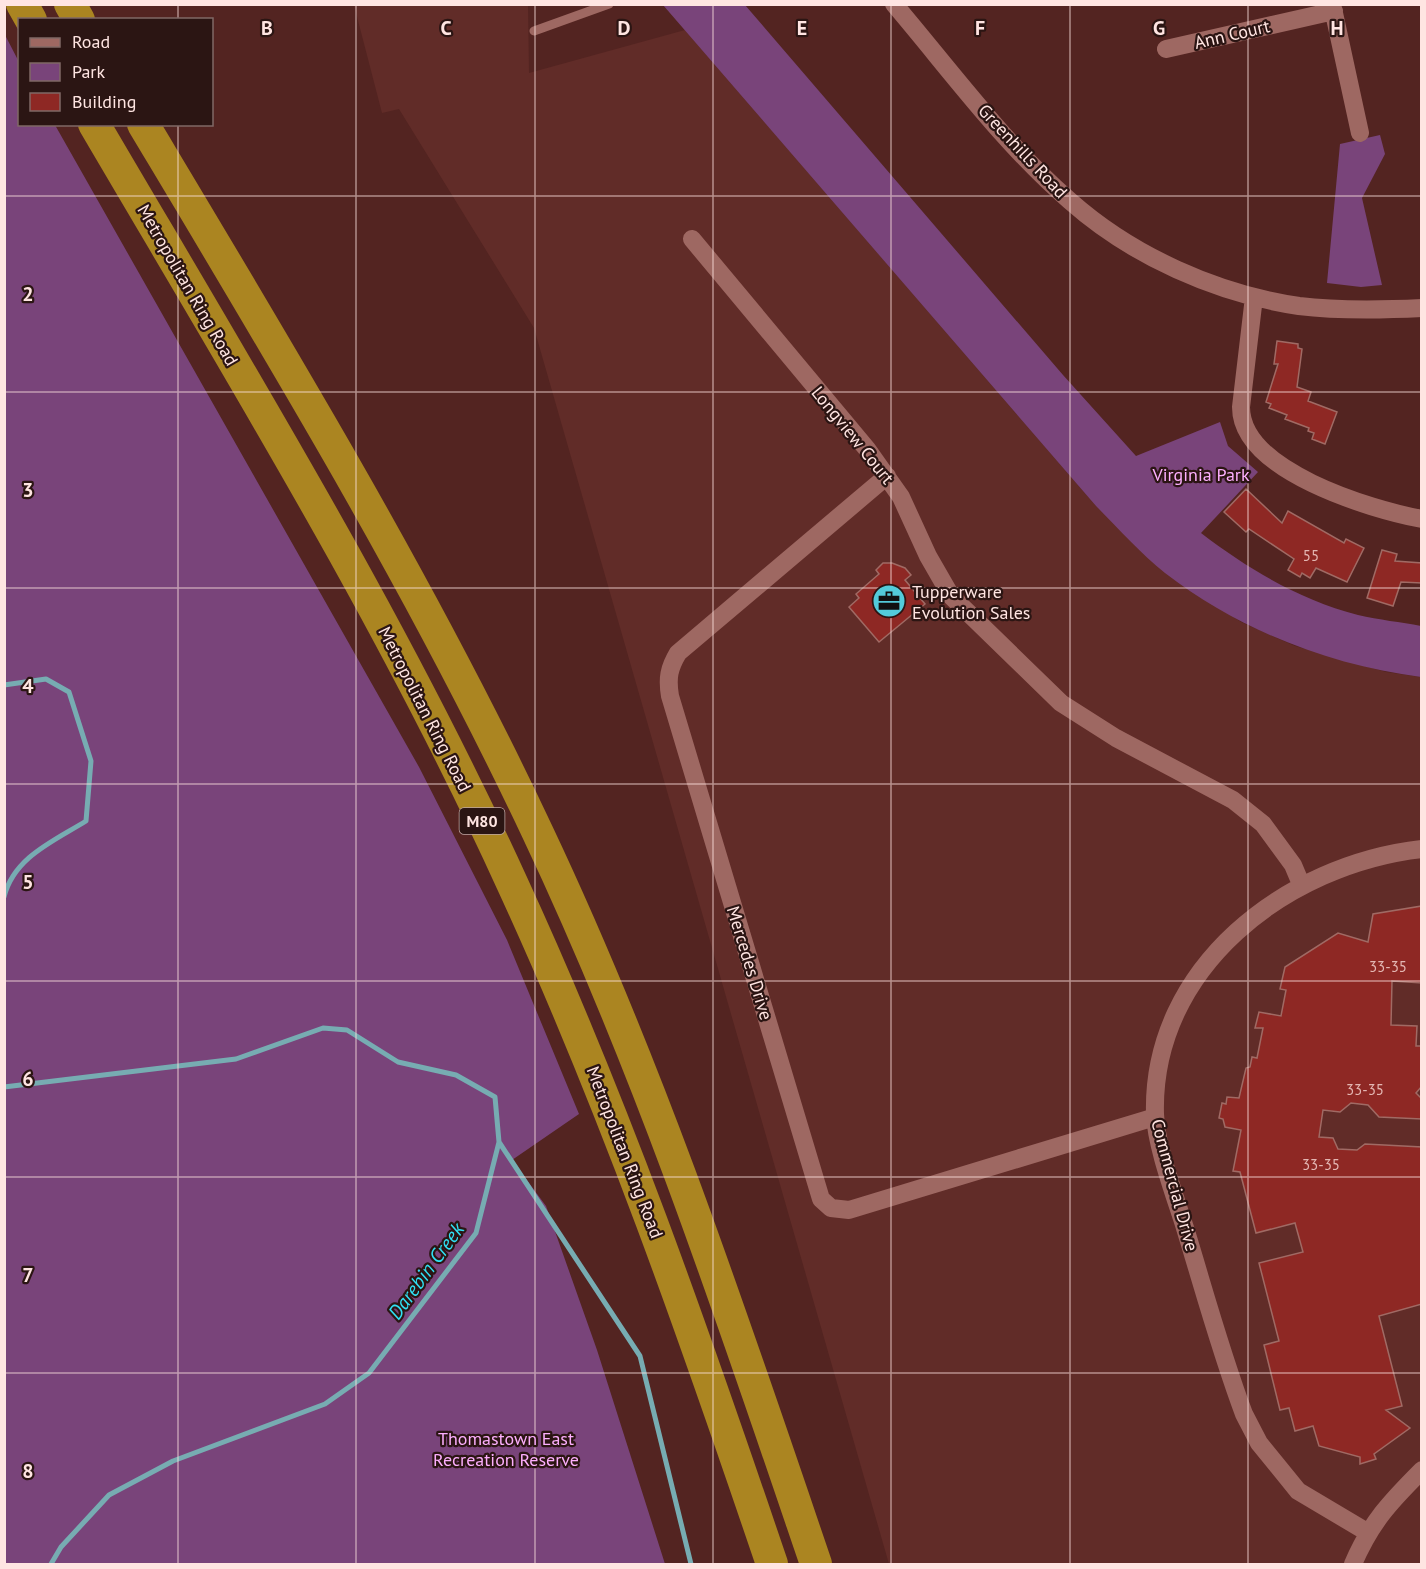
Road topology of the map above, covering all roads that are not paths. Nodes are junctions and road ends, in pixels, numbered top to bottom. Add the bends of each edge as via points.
1 (22, 4) edge
2 (70, 4) edge
3 (609, 4) edge
4 (899, 6) edge
5 (1333, 8) edge
6 (31, 18) edge
7 (79, 18) edge
8 (534, 30) dead end
9 (1166, 49) dead end
10 (95, 126) edge
11 (144, 126) edge
12 (1360, 133) dead end
13 (692, 239) dead end
14 (1254, 297) junction
15 (1422, 308) edge
16 (887, 476) junction
17 (1422, 519) edge
18 (1422, 849) edge
19 (1301, 884) junction
20 (1155, 1117) junction
21 (1422, 1470) edge
22 (1367, 1532) junction
23 (772, 1564) edge
24 (816, 1564) edge
25 (1353, 1564) edge

1 - 6 highway
2 - 7 highway
3 - 8 lane
4 - 14 street, Greenhills Road via 1034,167 1071,202 1147,254 1201,279
5 - 9 street, Ann Court
5 - 12 street
10 - 23 highway, Metropolitan Ring Road / M80 via 328,525 427,710 512,882 607,1102 692,1326
11 - 24 highway, M80 via 405,570 538,833 661,1125
13 - 16 street, Longview Court
14 - 15 street, Greenhills Road via 1341,309
14 - 17 street via 1241,407 1243,425 1253,443 1278,463 1328,490 1366,505
16 - 19 street, Longview Court via 902,497 951,596 1016,661 1071,709 1240,806 1269,831
16 - 20 street, Mercedes Drive via 678,652 669,667 670,696 821,1199 831,1209 849,1210
18 - 19 street, Commercial Drive via 1390,852
19 - 20 street, Commercial Drive via 1256,913 1217,951 1191,986 1166,1036 1157,1079
20 - 22 street, Commercial Drive via 1233,1385 1254,1433 1298,1491
21 - 22 street
22 - 25 street

